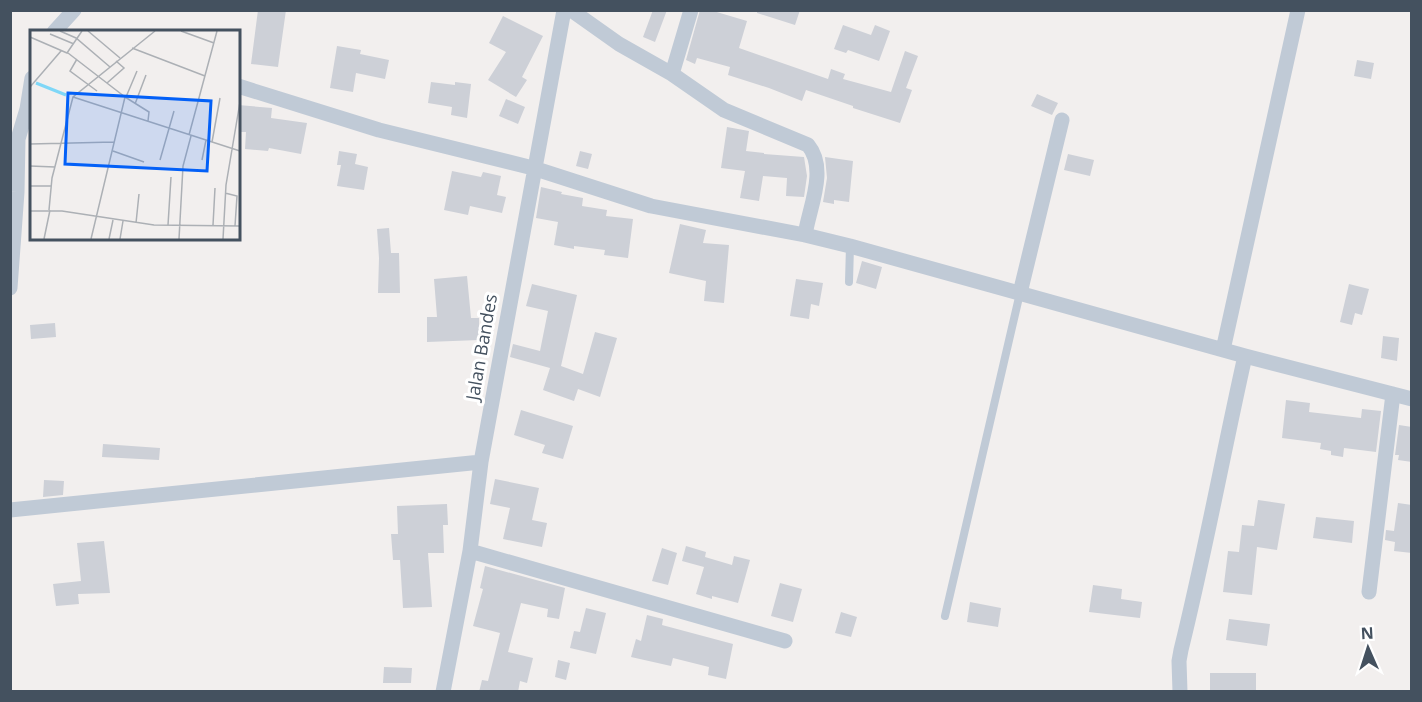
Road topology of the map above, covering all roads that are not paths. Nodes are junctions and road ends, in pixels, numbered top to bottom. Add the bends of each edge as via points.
1 (74, 10) edge
2 (564, 10) edge
3 (571, 10) edge
4 (691, 10) edge
5 (1298, 10) edge
6 (56, 30) edge
7 (672, 74) junction
8 (240, 87) edge
9 (30, 90) edge
10 (1062, 120) dead end
11 (533, 168) junction
12 (805, 235) junction
13 (850, 246) junction
14 (849, 282) dead end
15 (10, 288) edge
16 (1020, 293) junction
17 (1223, 350) junction
18 (1245, 356) junction
19 (1392, 394) junction
20 (1412, 399) edge
21 (481, 462) junction
22 (10, 510) edge
23 (470, 550) junction
24 (1369, 592) dead end
25 (945, 616) dead end
26 (785, 641) dead end
27 (443, 692) edge
28 (1180, 692) edge

1 - 6 street
2 - 11 street, Jalan Bandes
3 - 7 street via 619,44
4 - 7 street
5 - 17 street
7 - 12 street via 724,110 803,142 811,149 817,180
8 - 11 street via 379,130
9 - 15 street via 18,140
10 - 16 street
11 - 12 street via 651,206
11 - 21 street, Jalan Bandes
12 - 13 street
13 - 14 lane
13 - 16 street
16 - 17 street
16 - 25 lane
17 - 18 street
18 - 19 street
18 - 28 street via 1180,650
19 - 20 street
19 - 24 street
21 - 22 street
21 - 23 street, Jalan Bandes
23 - 26 street
23 - 27 street, Jalan Bandes

